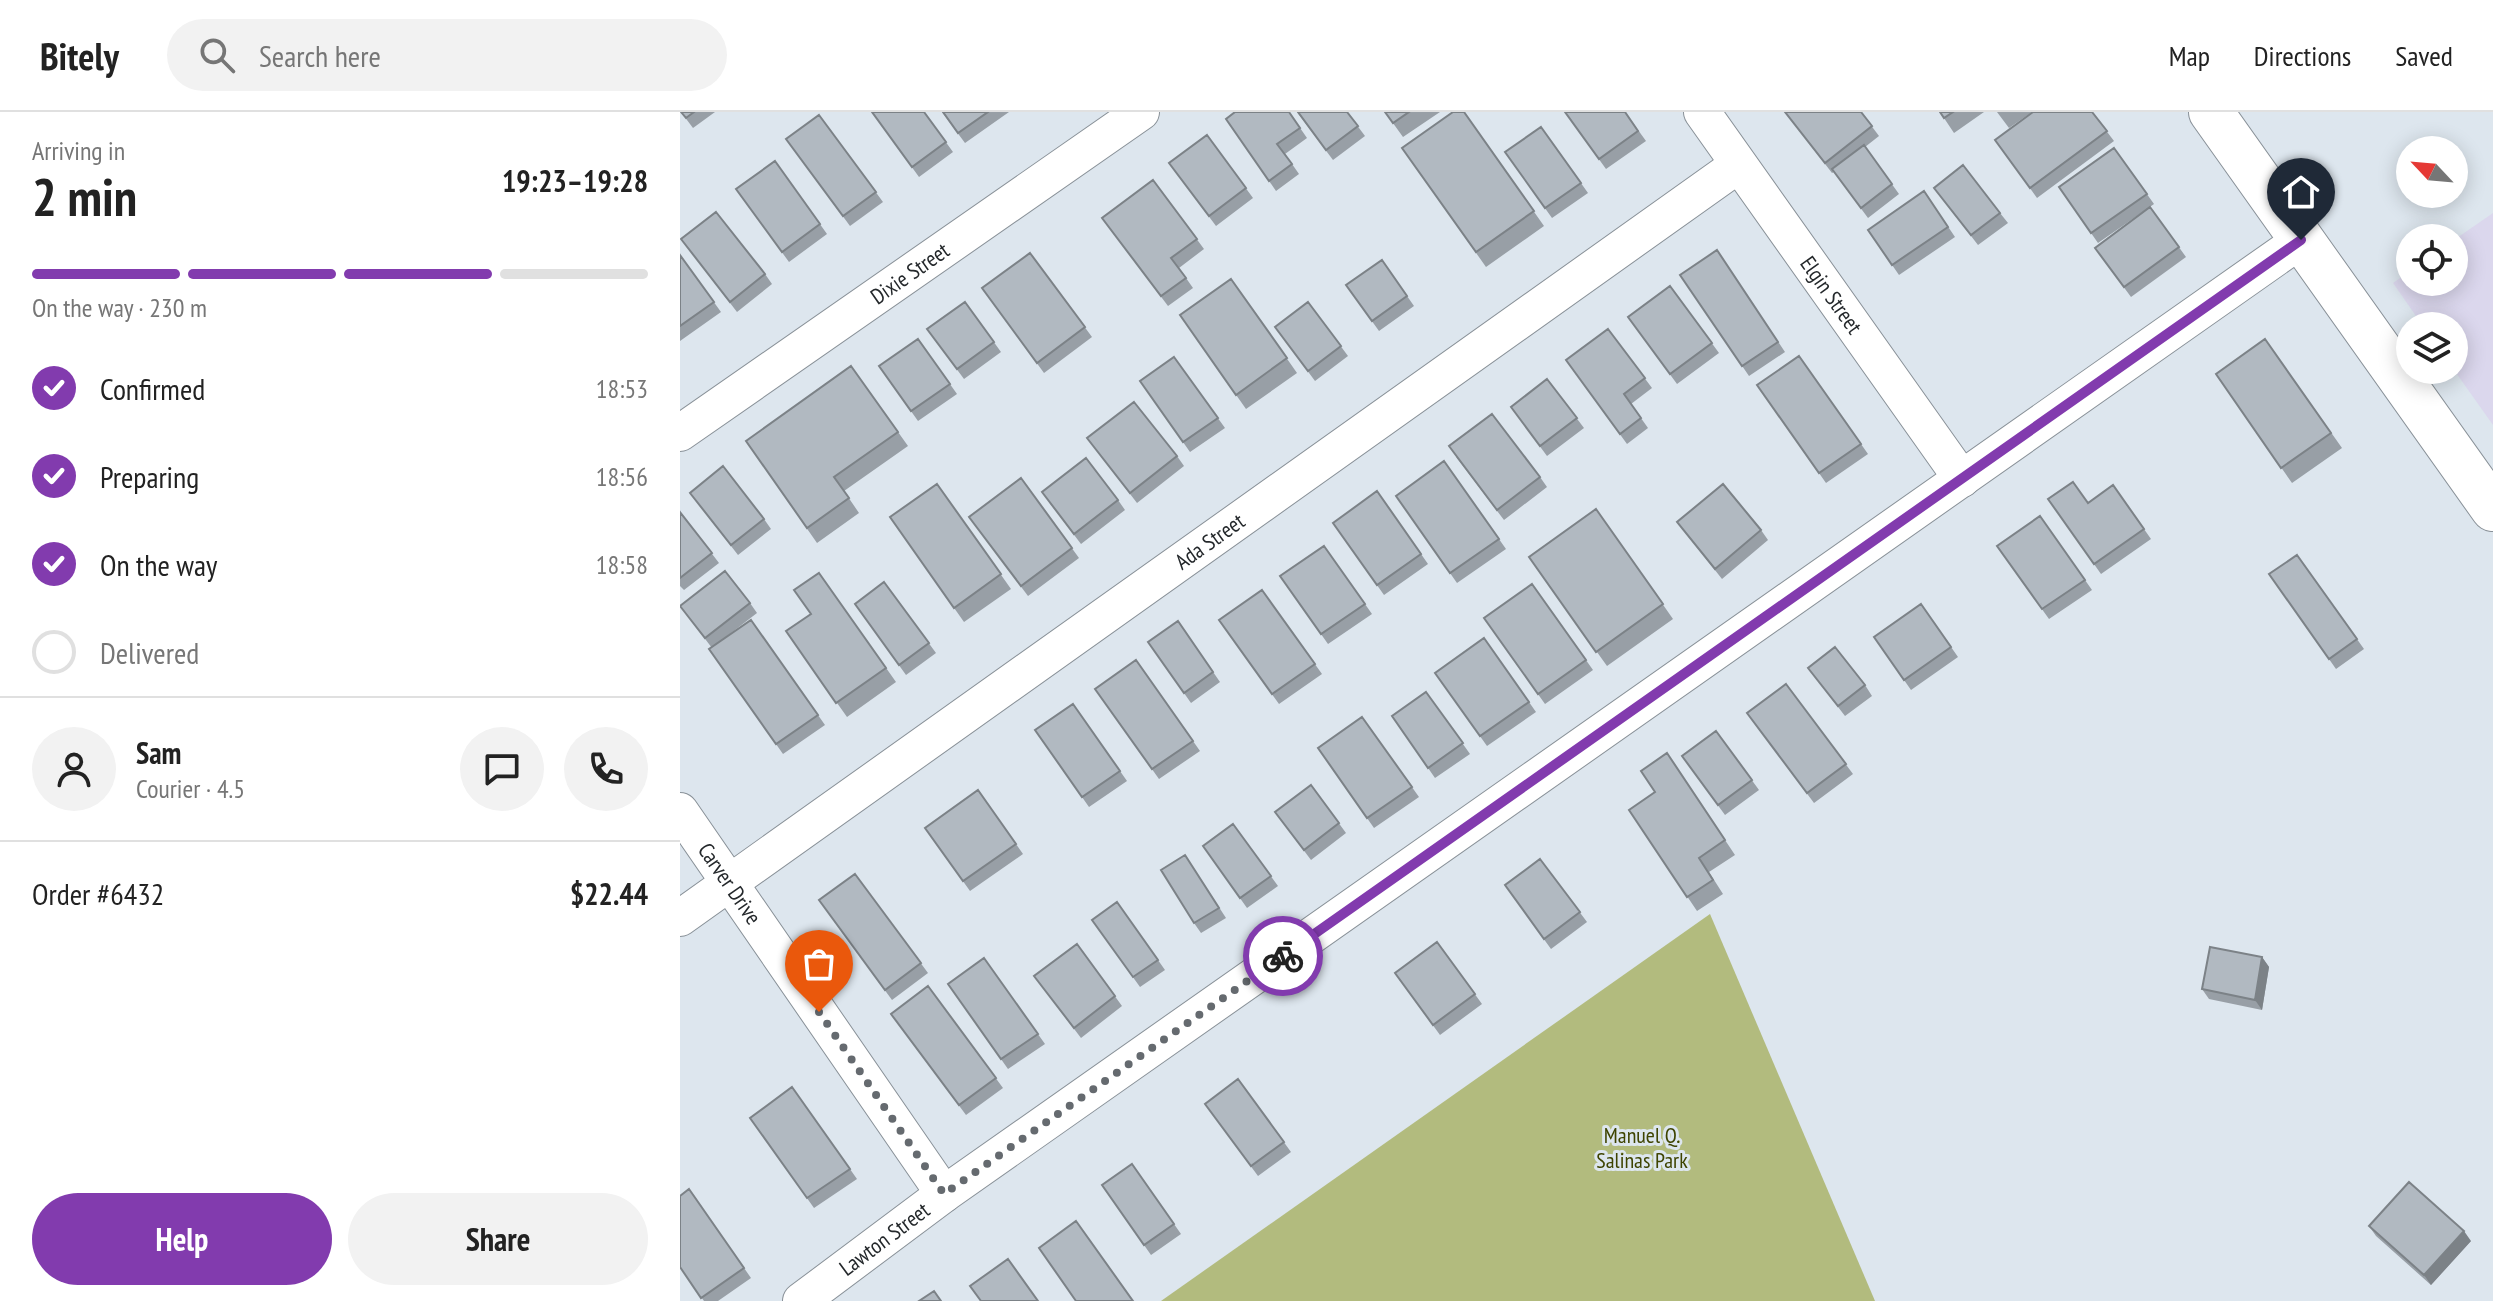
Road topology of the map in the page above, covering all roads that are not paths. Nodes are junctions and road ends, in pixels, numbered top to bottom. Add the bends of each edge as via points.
1 (1141, 112) edge
2 (1702, 112) edge
3 (2211, 112) edge
4 (1738, 165) junction
5 (2301, 240) junction
6 (680, 433) edge
7 (1962, 479) junction
8 (2493, 509) edge
9 (680, 811) edge
10 (730, 882) junction
11 (680, 918) edge
12 (944, 1194) junction
13 (801, 1301) edge

1 - 6 street, Dixie Street
2 - 4 street, Elgin Street
3 - 5 main road
4 - 7 street, Elgin Street
4 - 10 street, Ada Street
5 - 7 street, Lawton Street
5 - 8 main road
7 - 12 street, Lawton Street
9 - 10 street, Carver Drive
10 - 11 street, Ada Street
10 - 12 street, Carver Drive
12 - 13 street, Lawton Street

